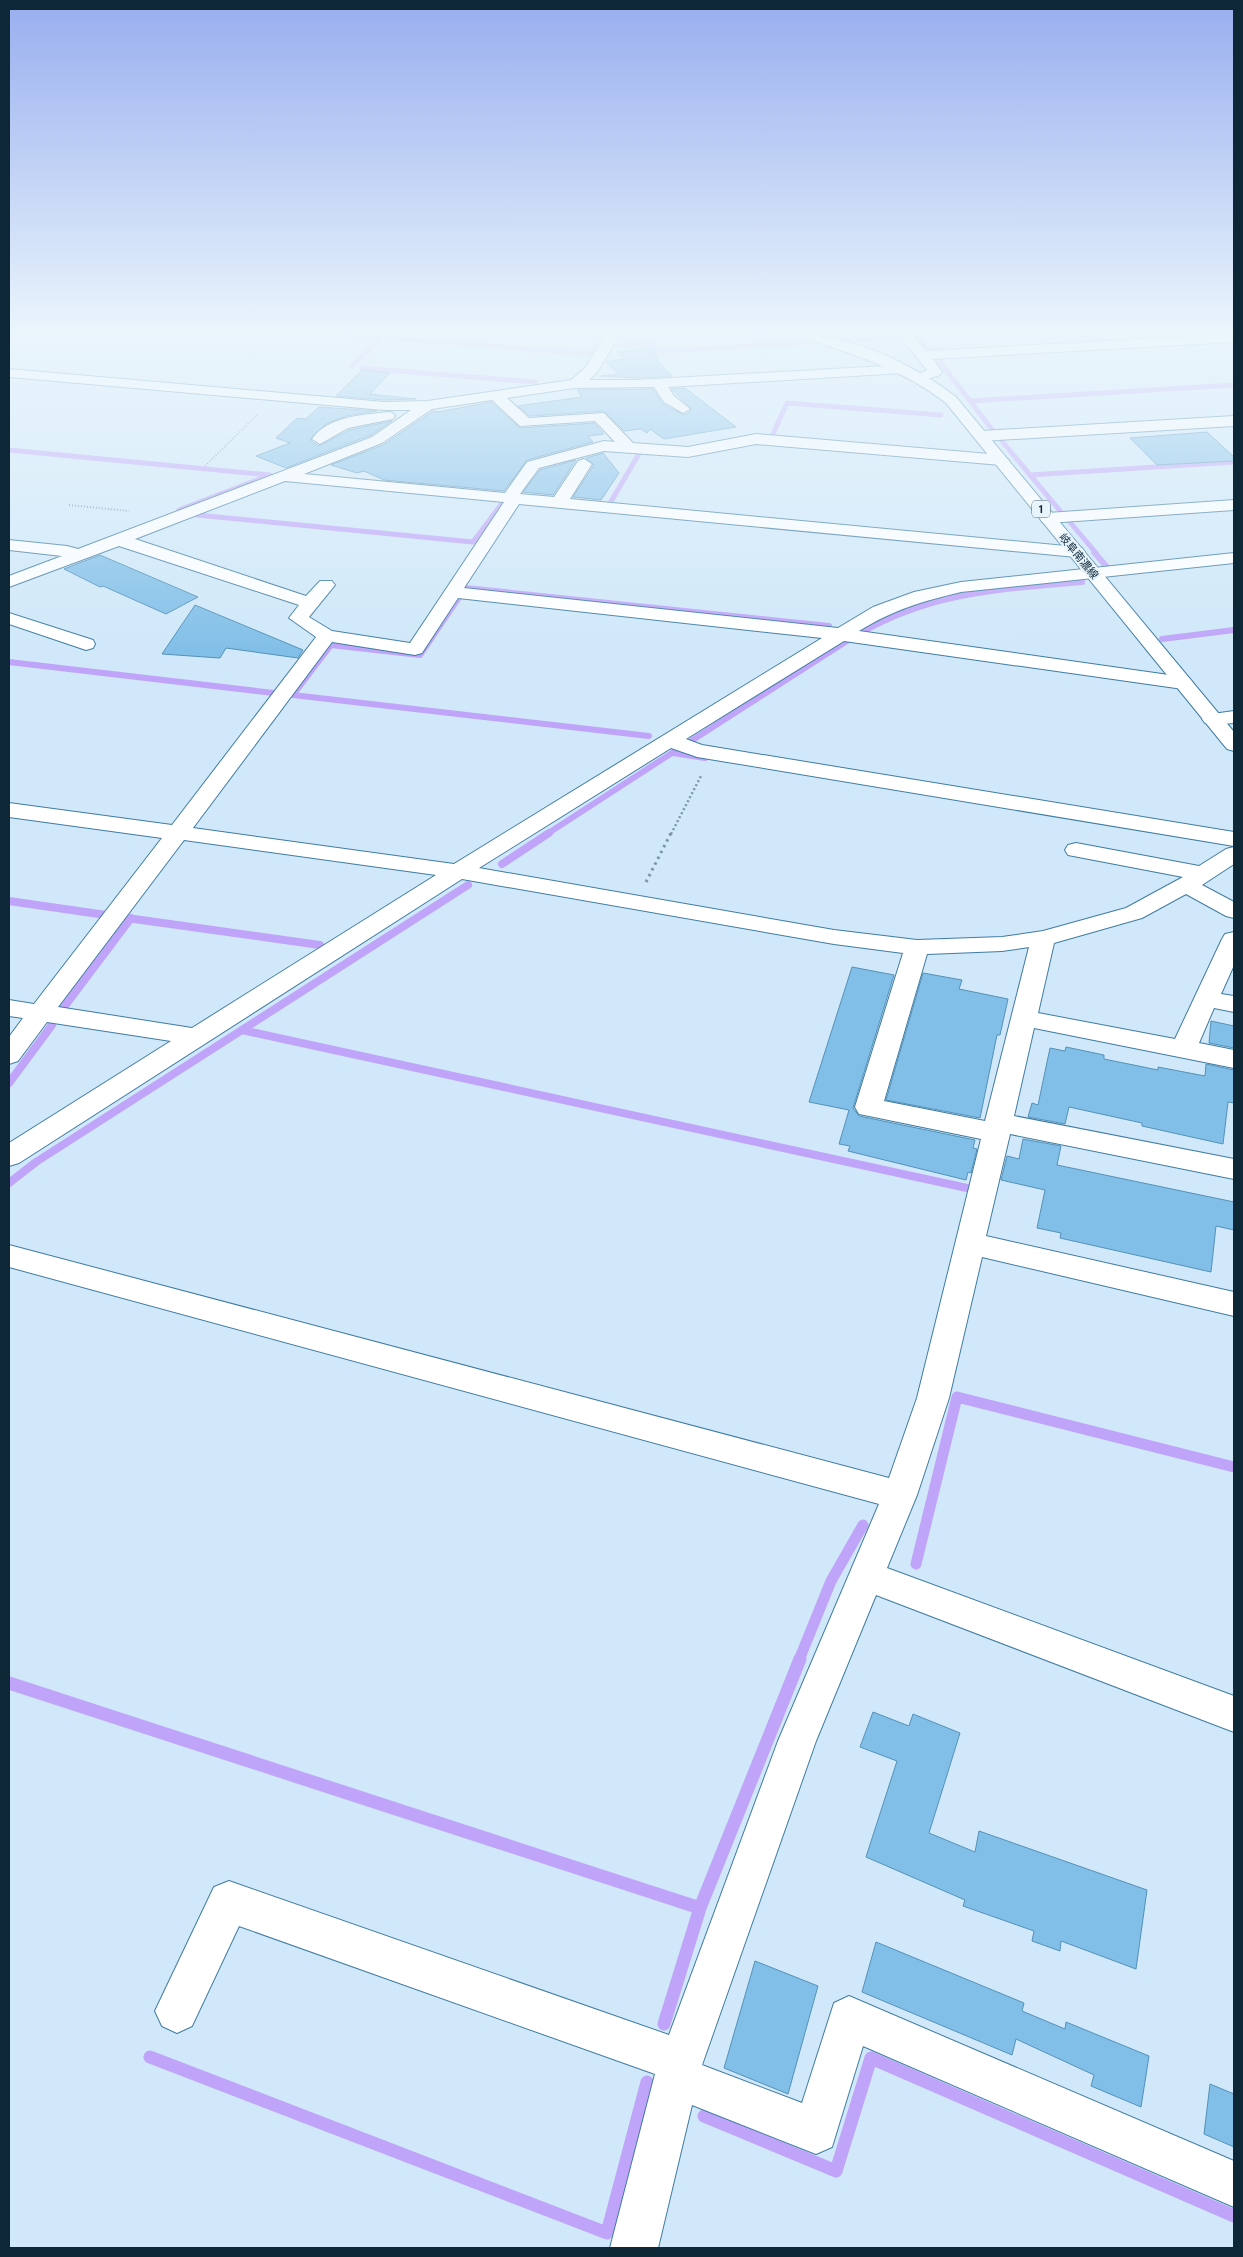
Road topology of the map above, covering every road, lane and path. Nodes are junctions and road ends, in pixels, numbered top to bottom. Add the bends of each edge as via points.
1 (232, 439) edge
2 (378, 439) edge
3 (620, 439) edge
4 (754, 439) edge
5 (760, 439) edge
6 (985, 439) edge
7 (628, 448) junction
8 (1001, 460) junction
9 (584, 464) dead end
10 (205, 466) dead end
11 (280, 476) junction
12 (512, 499) junction
13 (559, 503) junction
14 (69, 506) dead end
15 (1234, 506) edge
16 (180, 516) junction
17 (1048, 518) junction
18 (119, 540) junction
19 (9, 545) edge
20 (1076, 552) junction
21 (78, 556) junction
22 (1234, 558) edge
23 (1092, 573) junction
24 (9, 582) edge
25 (326, 585) dead end
26 (451, 592) junction
27 (310, 603) junction
28 (9, 618) edge
29 (838, 634) junction
30 (327, 636) junction
31 (86, 644) dead end
32 (1183, 683) junction
33 (1234, 716) edge
34 (1212, 719) junction
35 (668, 740) junction
36 (1234, 745) edge
37 (703, 772) dead end
38 (9, 810) edge
39 (180, 832) junction
40 (1234, 840) edge
41 (1076, 850) dead end
42 (1234, 854) edge
43 (458, 871) junction
44 (1195, 880) junction
45 (635, 902) junction
46 (1234, 911) edge
47 (1043, 938) junction
48 (1234, 939) edge
49 (917, 947) junction
50 (1207, 999) junction
51 (1234, 1004) edge
52 (9, 1008) edge
53 (41, 1013) junction
54 (1023, 1018) junction
55 (197, 1037) junction
56 (1183, 1049) junction
57 (9, 1055) edge
58 (1234, 1059) edge
59 (997, 1127) junction
60 (9, 1156) edge
61 (1234, 1169) edge
62 (969, 1243) junction
63 (9, 1256) edge
64 (1234, 1304) edge
65 (900, 1495) junction
66 (867, 1576) junction
67 (1234, 1714) edge
68 (177, 2010) dead end
69 (679, 2069) junction
70 (1234, 2184) edge
71 (634, 2248) edge

1 - 10 path
2 - 11 street
3 - 7 street
4 - 7 street via 688,452
5 - 8 street
6 - 8 street, 岐阜南濃線 / 1
7 - 12 street via 604,446 533,465
8 - 17 street, 岐阜南濃線 / 1
9 - 13 street
11 - 12 street
11 - 16 street
12 - 13 street
12 - 26 street
13 - 20 street
14 - 16 path
15 - 17 street
16 - 18 street
17 - 20 street, 岐阜南濃線 / 1
18 - 21 street
18 - 27 street
19 - 21 street via 67,551
20 - 23 street, 岐阜南濃線 / 1
21 - 24 street
22 - 23 street
23 - 29 street via 961,587 928,594 879,611
23 - 32 street, 岐阜南濃線 / 1
25 - 27 street
26 - 29 street
26 - 30 street via 414,649
27 - 30 street via 298,618
28 - 31 street
29 - 32 street
29 - 35 street
30 - 39 street
32 - 34 street, 岐阜南濃線 / 1
33 - 34 street
34 - 36 street, 岐阜南濃線 / 1
35 - 40 street via 697,751
35 - 43 street
37 - 45 path
38 - 39 street
39 - 43 street
39 - 53 street
41 - 44 street
42 - 44 street
43 - 45 street
43 - 55 street
44 - 46 street
44 - 47 street via 1134,913
45 - 49 street via 834,937
47 - 49 street via 963,947
47 - 54 street
48 - 50 street
49 - 59 street via 869,1107
50 - 51 street
50 - 56 street
52 - 53 street
53 - 55 street
53 - 57 street
54 - 56 street
54 - 59 street
55 - 60 street
56 - 58 street
59 - 61 street
59 - 62 street
62 - 64 street
62 - 65 street via 932,1398
63 - 65 street
65 - 66 street
66 - 67 street
66 - 69 street via 798,1741
68 - 69 street via 229,1902
69 - 70 street via 816,2131 849,2018
69 - 71 street

